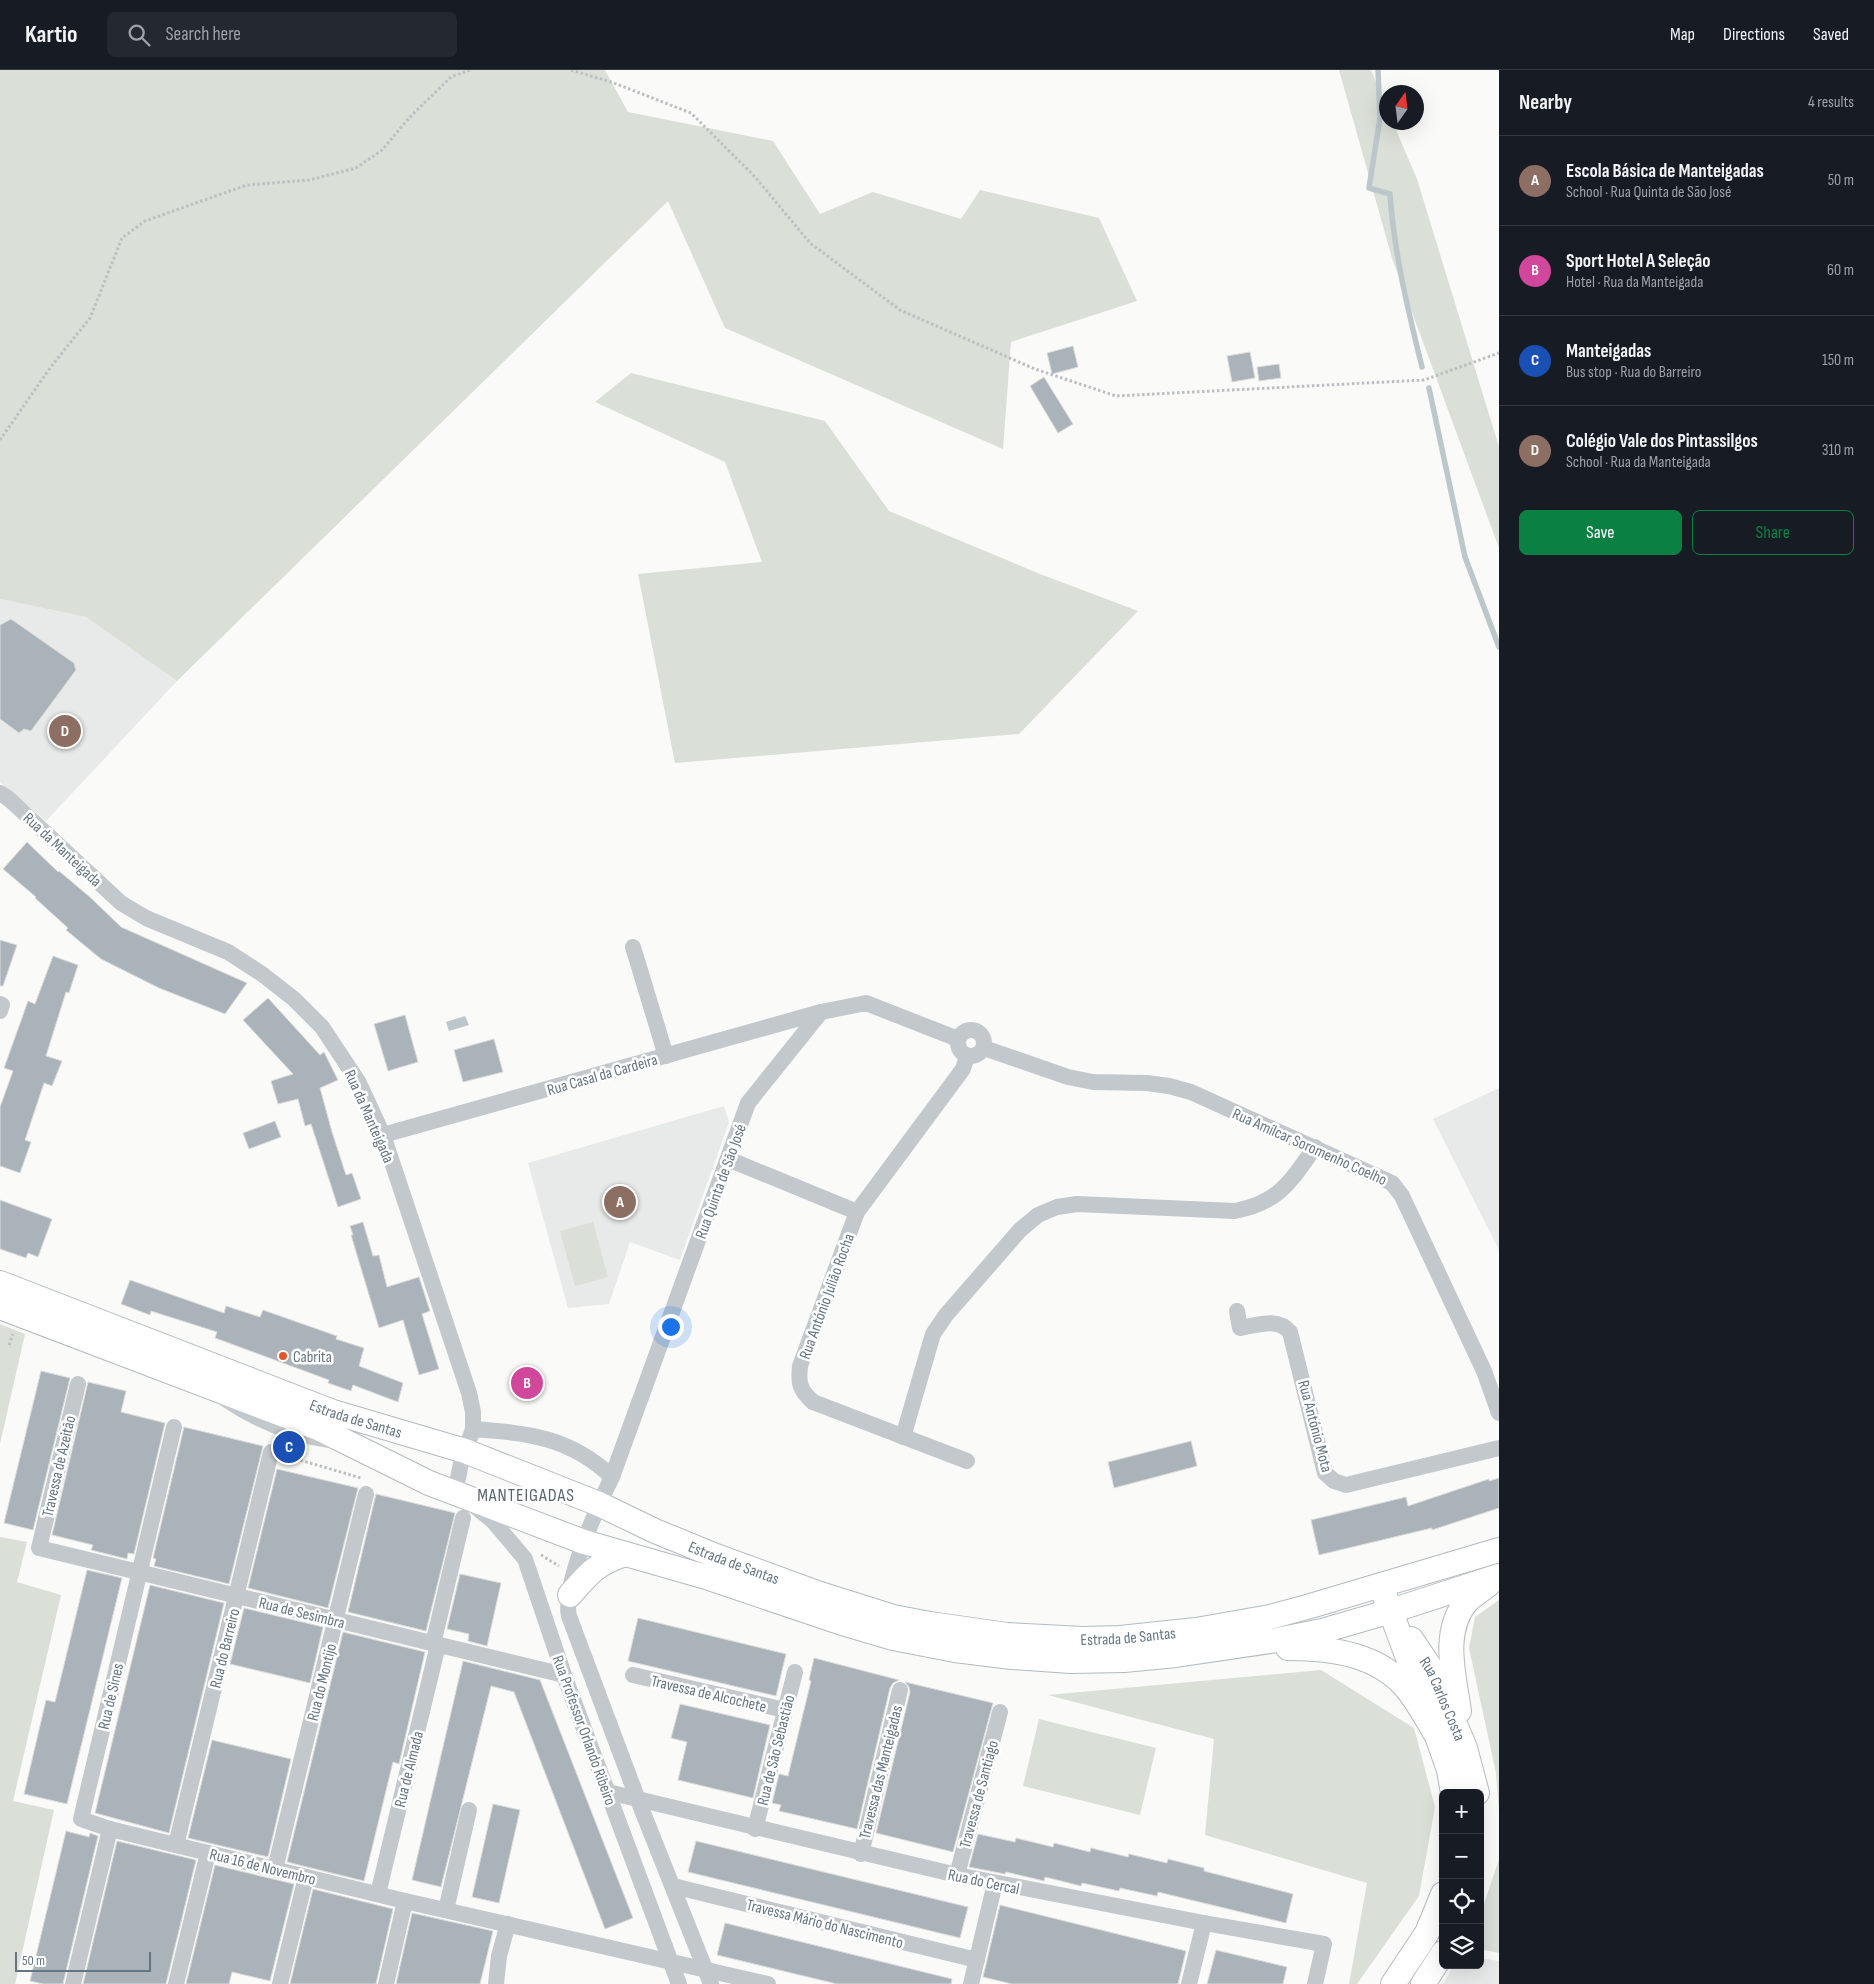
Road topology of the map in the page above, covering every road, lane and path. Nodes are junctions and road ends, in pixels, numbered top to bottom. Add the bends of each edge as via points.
1 (470, 70) edge
2 (571, 70) edge
3 (1499, 354) edge
4 (0, 440) edge
5 (0, 793) edge
6 (633, 947) dead end
7 (0, 1004) edge
8 (0, 1011) edge
9 (821, 1012) junction
10 (958, 1038) junction
11 (984, 1048) junction
12 (666, 1056) junction
13 (967, 1056) junction
14 (383, 1136) junction
15 (1315, 1147) junction
16 (728, 1159) junction
17 (857, 1212) junction
18 (0, 1283) edge
19 (0, 1307) edge
20 (1237, 1310) dead end
21 (78, 1384) dead end
22 (1499, 1413) edge
23 (174, 1427) dead end
24 (473, 1429) junction
25 (903, 1437) junction
26 (1499, 1448) edge
27 (465, 1451) junction
28 (271, 1452) joint
29 (966, 1461) dead end
30 (612, 1477) junction
31 (367, 1487) joint
32 (599, 1504) junction
33 (462, 1507) junction
34 (584, 1542) junction
35 (39, 1548) joint
36 (1499, 1550) edge
37 (625, 1554) junction
38 (525, 1559) junction
39 (139, 1572) junction
40 (1499, 1576) edge
41 (572, 1585) junction
42 (1380, 1585) junction
43 (236, 1596) junction
44 (1391, 1611) junction
45 (336, 1620) junction
46 (436, 1644) junction
47 (1228, 1648) junction
48 (795, 1672) dead end
49 (564, 1675) junction
50 (633, 1675) dead end
51 (900, 1690) dead end
52 (785, 1710) junction
53 (1000, 1712) dead end
54 (1437, 1736) junction
55 (1465, 1748) junction
56 (1452, 1789) edge
57 (1476, 1789) edge
58 (608, 1792) junction
59 (638, 1800) junction
60 (469, 1810) dead end
61 (80, 1819) joint
62 (110, 1829) junction
63 (756, 1829) junction
64 (176, 1845) junction
65 (208, 1853) junction
66 (861, 1854) junction
67 (275, 1869) junction
68 (956, 1875) junction
69 (306, 1877) junction
70 (995, 1883) junction
71 (673, 1886) junction
72 (378, 1894) junction
73 (406, 1901) junction
74 (1439, 1904) edge
75 (446, 1910) junction
76 (508, 1924) junction
77 (1204, 1924) junction
78 (1439, 1959) edge
79 (977, 1960) junction
80 (672, 1963) junction
81 (708, 1977) edge
82 (281, 1983) edge
83 (73, 1984) edge
84 (176, 1984) edge
85 (386, 1984) edge
86 (496, 1984) edge
87 (680, 1984) edge
88 (768, 1984) edge
89 (971, 1984) edge
90 (1189, 1984) edge
91 (1315, 1984) edge
92 (1393, 1984) edge
93 (1423, 1984) edge

1 - 4 path via 451,77 382,150 356,168 309,180 248,185 144,221 122,238 90,318 50,368
2 - 3 path via 691,113 756,178 810,243 900,310 1035,369 1116,396 1424,380
5 - 14 street, Rua da Manteigada via 121,903 146,918 228,952 294,999 322,1027 343,1056
6 - 12 street
7 - 8 street
9 - 10 street via 866,1003
9 - 12 street, Rua Casal da Cardeira
9 - 16 street, Rua Quinta de São José via 748,1103
10 - 11 street via 965,1031 976,1031 983,1038
10 - 13 street via 959,1049
11 - 13 street via 976,1055
11 - 15 street, Rua Amílcar Soromenho Coelho via 1068,1077 1093,1082 1147,1083 1191,1092
12 - 14 street, Rua Casal da Cardeira
13 - 17 street, Rua António Julião Rocha via 962,1069
14 - 24 street, Rua da Manteigada via 469,1393
15 - 22 street, Rua Amílcar Soromenho Coelho via 1392,1183 1398,1189 1484,1371
15 - 25 street via 1289,1183 1256,1207 1235,1211 1077,1204 1038,1215 1020,1230 933,1334
16 - 17 street
16 - 30 street, Rua Quinta de São José
17 - 25 street, Rua António Julião Rocha via 800,1366 799,1379 803,1393 813,1402
18 - 27 main road, Estrada de Santas via 333,1412
19 - 33 main road, Estrada de Santas via 318,1428 428,1482
20 - 26 street, Rua António Mota via 1240,1328 1276,1323 1290,1332 1325,1473 1334,1481 1346,1485
21 - 35 street, Travessa de Azeitão
23 - 39 street, Rua de Sines
24 - 27 street, Rua da Manteigada
24 - 30 street via 524,1434 564,1445 582,1452
25 - 29 street, Rua António Julião Rocha
27 - 32 main road, Estrada de Santas
27 - 33 street, Rua da Manteigada via 457,1475
28 - 31 path
28 - 43 street, Rua do Barreiro
30 - 32 street, Rua Quinta de São José
31 - 45 street, Rua do Montijo
32 - 34 street, Rua Quinta de São José
32 - 42 main road, Estrada de Santas via 672,1538 829,1597 893,1617 1006,1635 1092,1639 1196,1630 1270,1616
33 - 34 main road, Estrada de Santas
33 - 38 street, Rua Professor Orlando Ribeiro via 493,1521
33 - 46 street, Rua de Almada
34 - 37 main road, Estrada de Santas
34 - 41 street, Rua Professor Orlando Ribeiro
35 - 39 street, Rua de Sesimbra
36 - 42 main road, Estrada de Santas
37 - 41 main road via 603,1562
37 - 47 main road, Estrada de Santas via 893,1638 955,1650 1012,1657 1124,1660
38 - 41 path via 541,1555
38 - 49 street, Rua Professor Orlando Ribeiro
39 - 43 street, Rua de Sesimbra
39 - 61 street, Rua de Sines
40 - 44 main road, Estrada de Santas
40 - 55 main road via 1467,1602 1456,1620 1451,1645
41 - 59 street, Rua Professor Orlando Ribeiro via 567,1608 569,1616
42 - 44 main road, Rua Carlos Costa
43 - 45 street, Rua de Sesimbra
43 - 64 street, Rua do Barreiro
44 - 47 main road, Estrada de Santas via 1322,1631
44 - 54 main road, Rua Carlos Costa
44 - 55 main road, Rua Carlos Costa via 1432,1670
45 - 46 street, Rua de Sesimbra
45 - 67 street, Rua do Montijo
46 - 49 street, Rua de Sesimbra
46 - 72 street, Rua de Almada
47 - 54 main road via 1320,1648 1344,1652 1370,1662 1392,1674 1408,1690
48 - 52 street, Rua de São Sebastião
49 - 58 street, Rua Professor Orlando Ribeiro
50 - 52 street, Travessa de Alcochete
51 - 66 street, Travessa das Manteigadas
52 - 63 street, Rua de São Sebastião
53 - 68 street, Travessa de Santiago
54 - 56 main road, Rua Carlos Costa
55 - 57 main road, Rua Carlos Costa
58 - 59 street, Rua do Cercal
58 - 80 street, Rua Professor Orlando Ribeiro
59 - 63 street, Rua do Cercal
59 - 71 street, Rua Professor Orlando Ribeiro
60 - 75 street
61 - 62 street, Rua 16 de Novembro
62 - 64 street, Rua 16 de Novembro
62 - 83 street
63 - 66 street, Rua do Cercal
64 - 65 street, Rua 16 de Novembro
65 - 67 street, Rua 16 de Novembro
65 - 84 street
66 - 68 street, Rua do Cercal
67 - 69 street, Rua 16 de Novembro
68 - 70 street, Rua do Cercal
69 - 72 street, Rua 16 de Novembro
69 - 82 street
70 - 77 street, Rua do Cercal
70 - 79 street
71 - 79 street, Travessa Mário do Nascimento
71 - 81 street, Rua Professor Orlando Ribeiro
72 - 73 street, Rua 16 de Novembro
73 - 75 street, Rua 16 de Novembro
73 - 85 street
74 - 92 main road via 1427,1932
75 - 76 street, Rua 16 de Novembro
76 - 80 street, Rua 16 de Novembro
76 - 86 street via 499,1956
77 - 90 street
77 - 91 street, Rua do Cercal via 1324,1944
78 - 93 main road
79 - 89 street
80 - 81 street, Rua 16 de Novembro
80 - 87 street, Rua Professor Orlando Ribeiro
81 - 88 street, Rua 16 de Novembro

